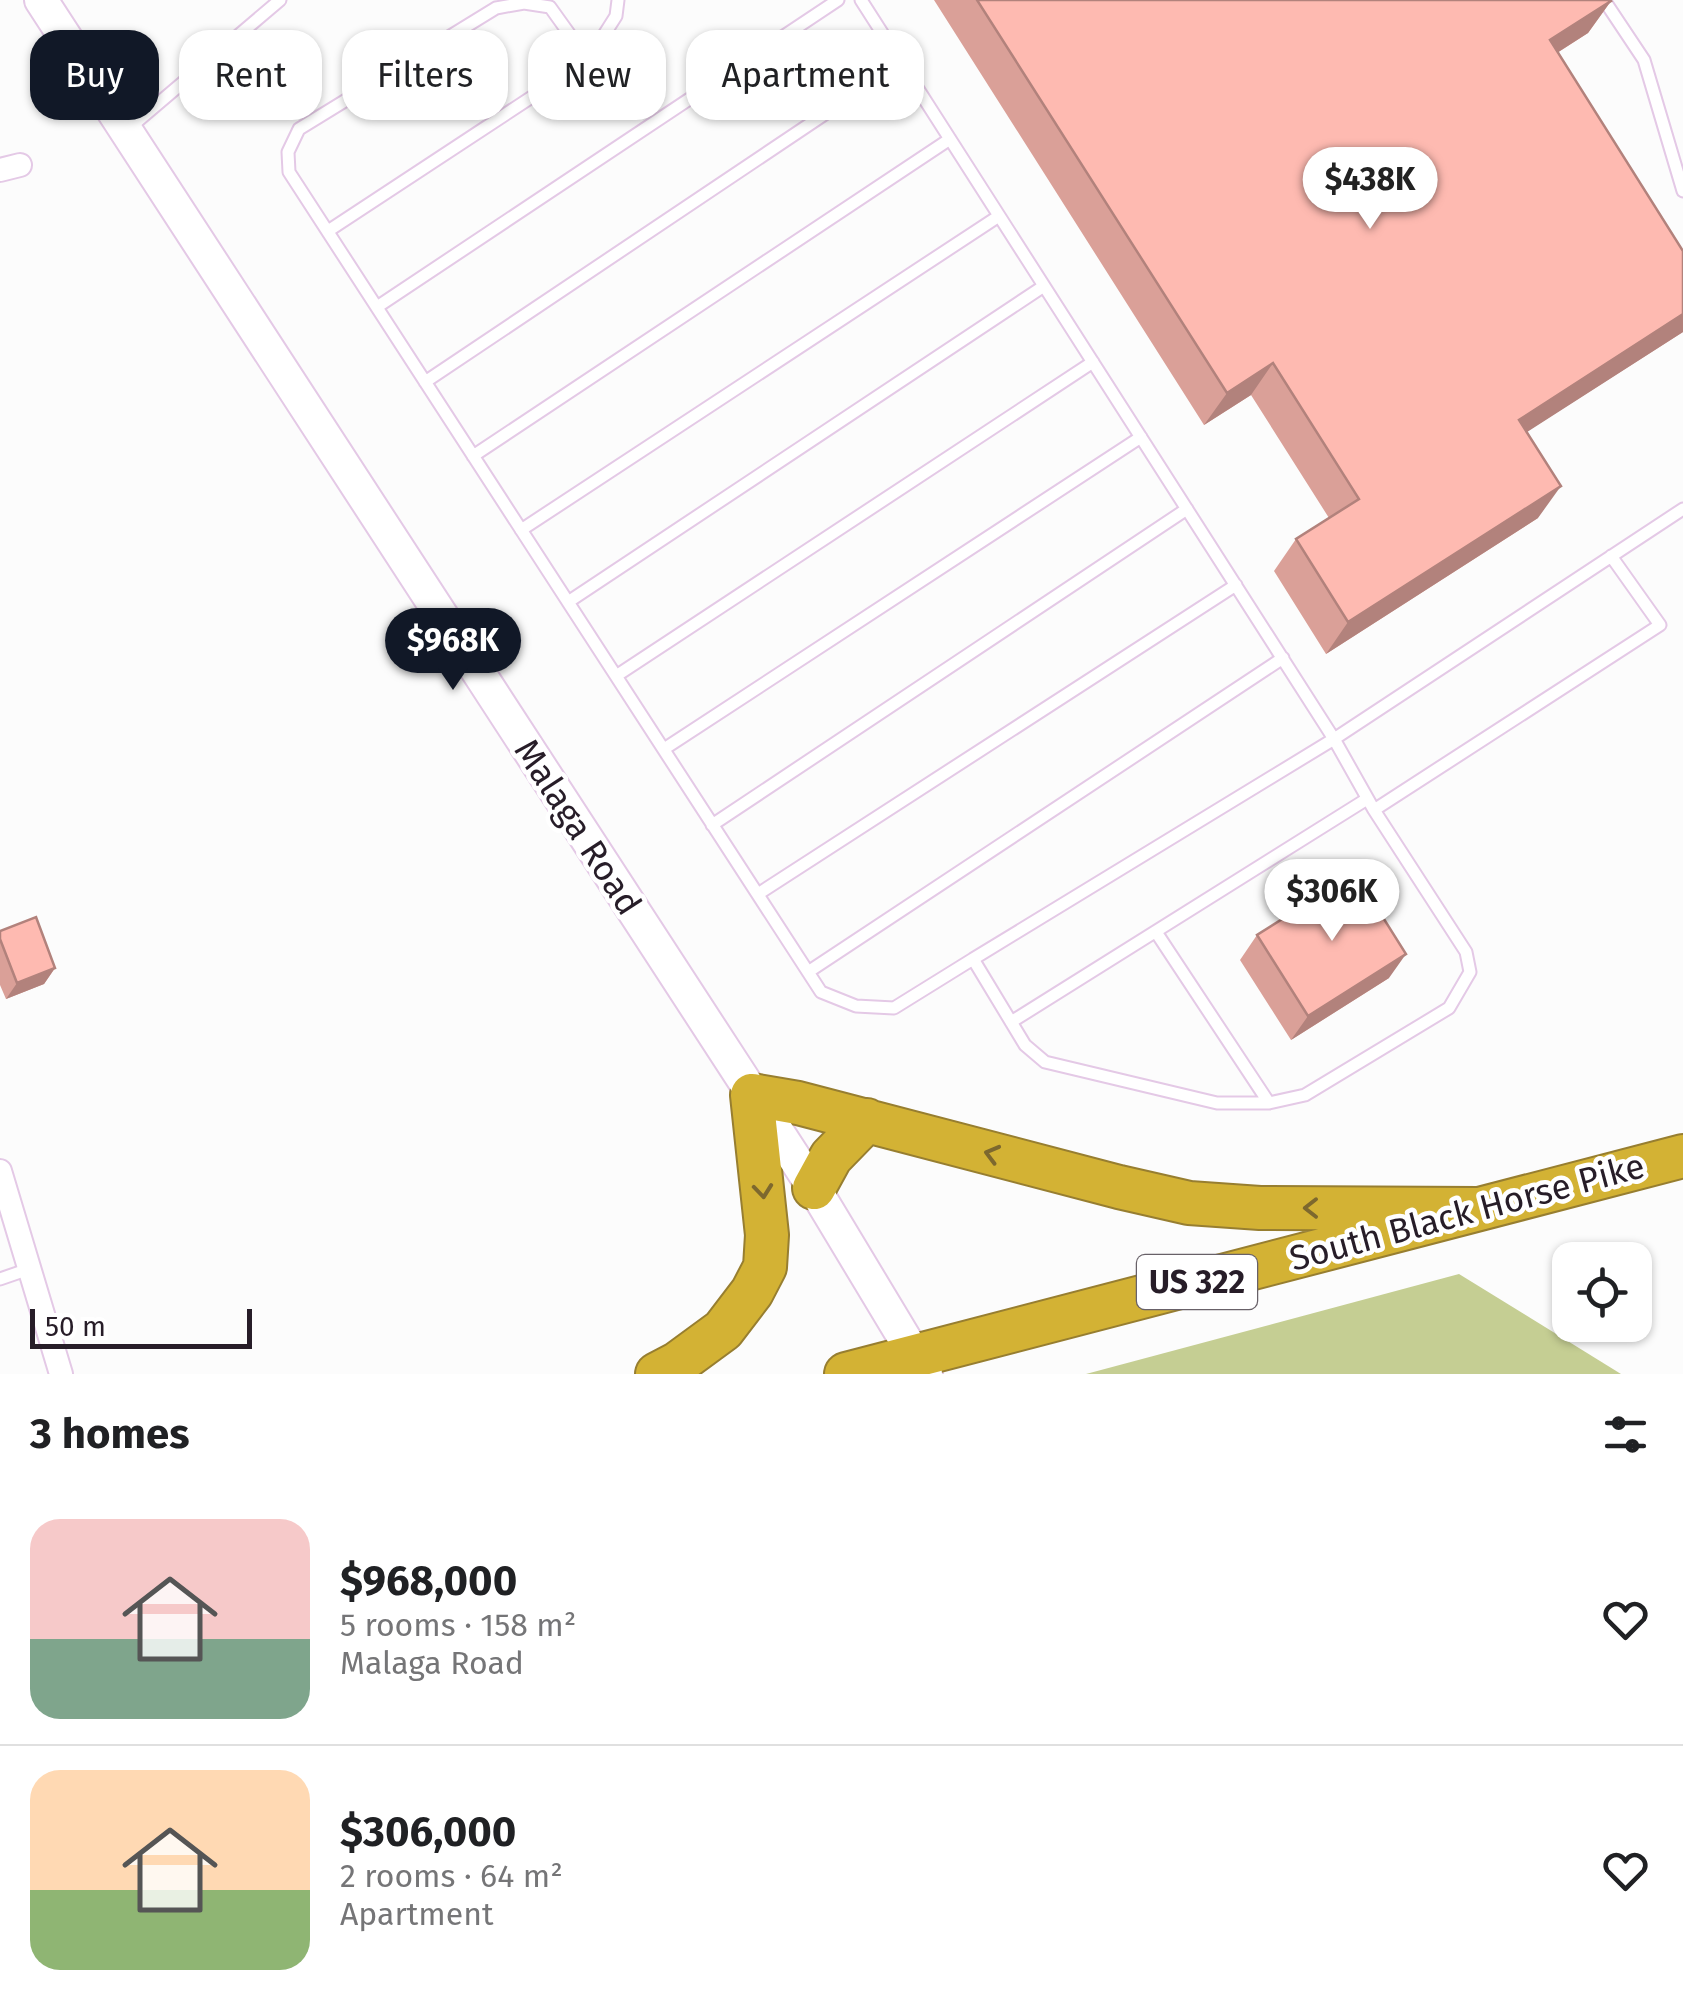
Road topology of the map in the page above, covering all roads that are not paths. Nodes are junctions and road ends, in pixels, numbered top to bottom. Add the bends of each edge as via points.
1 (42, 0) edge
2 (280, 0) edge
3 (618, 0) edge
4 (838, 0) edge
5 (860, 0) edge
6 (1604, 0) edge
7 (566, 30) edge
8 (607, 30) edge
9 (880, 30) edge
10 (528, 99) edge
11 (924, 99) edge
12 (816, 120) edge
13 (126, 131) junction
14 (950, 139) junction
15 (1683, 190) edge
16 (999, 216) junction
17 (328, 231) junction
18 (1044, 286) junction
19 (377, 307) junction
20 (1093, 362) junction
21 (426, 382) junction
22 (1141, 437) junction
23 (474, 456) junction
24 (1187, 509) junction
25 (1683, 509) edge
26 (522, 530) junction
27 (1610, 556) junction
28 (1236, 585) junction
29 (568, 602) junction
30 (1282, 658) junction
31 (616, 676) junction
32 (1334, 738) junction
33 (664, 749) junction
34 (1371, 804) junction
35 (712, 824) junction
36 (758, 894) junction
37 (1156, 932) junction
38 (973, 958) junction
39 (808, 972) junction
40 (1011, 1022) junction
41 (752, 1095) junction
42 (1268, 1103) junction
43 (867, 1120) junction
44 (1683, 1156) edge
45 (0, 1171) edge
46 (814, 1188) junction
47 (1478, 1209) junction
48 (30, 1269) junction
49 (0, 1279) edge
50 (920, 1364) edge
51 (61, 1374) edge
52 (657, 1374) edge
53 (846, 1374) edge

1 - 13 main road, Malaga Road
2 - 13 lane
3 - 8 lane
4 - 19 lane
5 - 9 lane
6 - 15 lane via 1644,60
7 - 17 lane via 550,7 496,8 299,129 288,152 289,172
10 - 17 lane
11 - 14 lane
12 - 21 lane
13 - 41 main road, Malaga Road
14 - 16 lane
14 - 23 lane
16 - 18 lane
16 - 26 lane
17 - 19 lane
18 - 20 lane
18 - 29 lane
19 - 21 lane
20 - 22 lane
20 - 31 lane
21 - 23 lane
22 - 24 lane
22 - 33 lane
23 - 26 lane
24 - 28 lane
24 - 35 lane
25 - 27 lane
26 - 29 lane
27 - 32 lane
27 - 34 lane via 1660,625
28 - 30 lane
28 - 36 lane
29 - 31 lane
30 - 32 lane
30 - 39 lane
31 - 33 lane
32 - 34 lane
32 - 38 lane
33 - 35 lane
34 - 37 lane
34 - 42 lane via 1466,952 1470,972 1449,1008 1305,1095
35 - 36 lane
36 - 39 lane
37 - 40 lane
37 - 42 lane
38 - 39 lane via 894,1008 856,1006 821,992
38 - 40 lane
40 - 42 lane via 1045,1062 1217,1103
41 - 43 highway
41 - 46 main road, Malaga Road
41 -> 52 highway via 765,1267 724,1330
43 - 46 highway via 831,1157
47 -> 43 highway via 1189,1204
44 - 47 highway, South Black Horse Pike / US 322
45 - 48 street
46 - 50 main road, Malaga Road
47 - 50 highway, South Black Horse Pike / US 322
48 - 49 lane
48 - 51 street
50 - 53 highway, South Black Horse Pike / US 322

